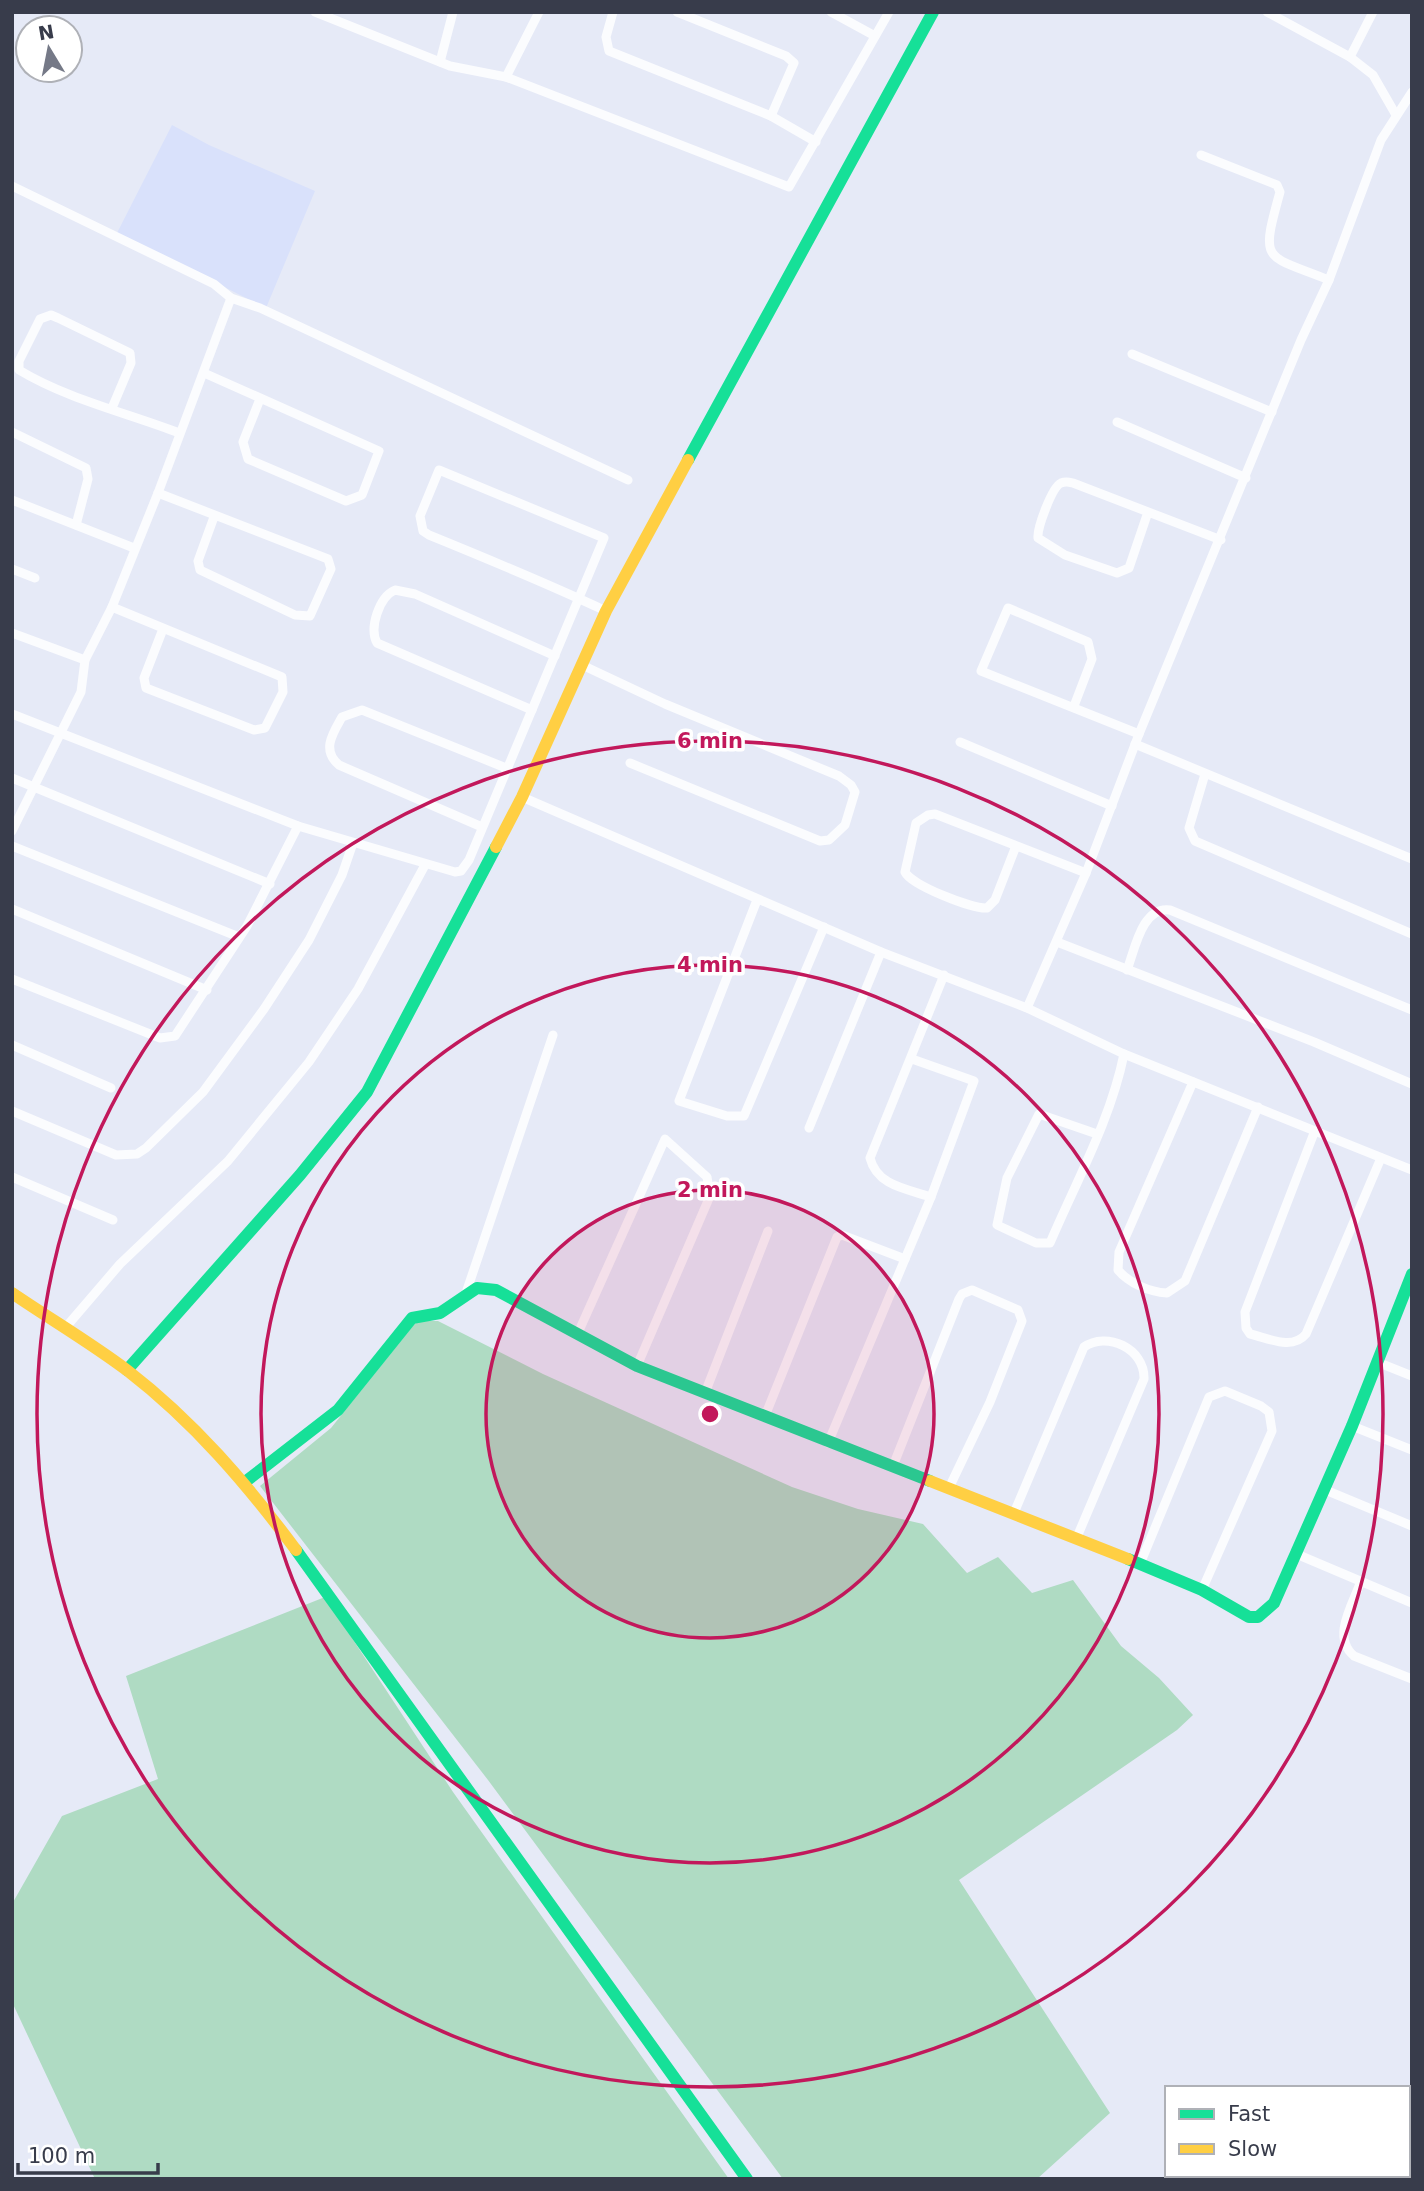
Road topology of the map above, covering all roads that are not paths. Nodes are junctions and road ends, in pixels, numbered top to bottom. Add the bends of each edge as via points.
1 (315, 12) edge
2 (453, 12) edge
3 (539, 12) edge
4 (613, 12) edge
5 (677, 12) edge
6 (831, 12) edge
7 (889, 12) edge
8 (933, 12) edge
9 (1267, 12) edge
10 (1373, 12) edge
11 (875, 36) junction
12 (1350, 57) junction
13 (440, 62) junction
14 (506, 76) junction
15 (1412, 92) edge
16 (1396, 115) junction
17 (771, 116) junction
18 (816, 142) junction
19 (1201, 155) dead end
20 (12, 186) edge
21 (1329, 280) junction
22 (230, 298) junction
23 (1132, 354) dead end
24 (204, 373) junction
25 (260, 398) junction
26 (112, 408) junction
27 (1272, 412) junction
28 (1117, 422) dead end
29 (12, 432) edge
30 (179, 433) junction
31 (1246, 478) junction
32 (628, 480) dead end
33 (158, 493) junction
34 (12, 500) edge
35 (1147, 512) junction
36 (214, 517) junction
37 (76, 525) junction
38 (1221, 540) junction
39 (134, 548) junction
40 (12, 569) edge
41 (36, 578) dead end
42 (580, 599) junction
43 (112, 607) junction
44 (606, 611) junction
45 (163, 629) junction
46 (12, 633) edge
47 (555, 656) junction
48 (85, 660) junction
49 (582, 665) junction
50 (1074, 706) junction
51 (532, 710) junction
52 (12, 714) edge
53 (63, 732) junction
54 (1139, 734) junction
55 (960, 741) dead end
56 (1135, 744) junction
57 (630, 763) dead end
58 (506, 768) junction
59 (1205, 774) junction
60 (12, 778) edge
61 (33, 786) junction
62 (522, 797) junction
63 (1112, 806) junction
64 (298, 826) junction
65 (482, 827) junction
66 (12, 831) edge
67 (353, 843) junction
68 (12, 846) edge
69 (1016, 846) junction
70 (1412, 859) edge
71 (425, 865) junction
72 (1086, 873) junction
73 (270, 884) junction
74 (757, 900) junction
75 (12, 909) edge
76 (824, 927) junction
77 (1412, 934) edge
78 (239, 937) junction
79 (1057, 942) junction
80 (881, 952) junction
81 (1128, 970) junction
82 (944, 975) junction
83 (12, 979) edge
84 (207, 990) junction
85 (1027, 1008) junction
86 (1412, 1010) edge
87 (554, 1035) dead end
88 (12, 1045) edge
89 (1124, 1054) junction
90 (912, 1059) junction
91 (1194, 1082) junction
92 (1412, 1084) edge
93 (111, 1088) dead end
94 (1258, 1107) junction
95 (12, 1111) edge
96 (809, 1128) dead end
97 (1314, 1133) junction
98 (1097, 1134) junction
99 (1381, 1158) junction
100 (1412, 1170) edge
101 (12, 1177) edge
102 (931, 1197) junction
103 (113, 1220) dead end
104 (768, 1231) dead end
105 (905, 1259) junction
106 (1412, 1274) edge
107 (467, 1290) junction
108 (12, 1293) edge
109 (1407, 1299) edge
110 (66, 1327) junction
111 (578, 1333) junction
112 (1377, 1362) junction
113 (637, 1366) junction
114 (127, 1370) junction
115 (1412, 1376) edge
116 (705, 1393) junction
117 (765, 1416) junction
118 (1352, 1426) junction
119 (828, 1443) junction
120 (1412, 1450) edge
121 (893, 1466) junction
122 (245, 1482) junction
123 (950, 1488) junction
124 (1323, 1489) junction
125 (1014, 1513) junction
126 (1412, 1526) edge
127 (1077, 1537) junction
128 (1294, 1553) junction
129 (1140, 1564) junction
130 (1361, 1581) junction
131 (1202, 1590) junction
132 (1412, 1603) edge
133 (1412, 1679) edge
134 (747, 2179) edge

1 - 13 street
2 - 13 street
3 - 14 street
4 - 17 street via 606,37 609,51
5 - 17 street via 794,63
6 - 11 street
7 - 11 street
8 - 44 street
9 - 12 street
10 - 12 street
11 - 18 street
12 - 16 street via 1378,79
13 - 14 street
14 - 18 street via 789,187
15 - 16 street
16 - 21 street via 1381,140
17 - 18 street
19 - 21 street via 1277,185 1280,192 1268,241 1271,254
20 - 22 street via 214,284
21 - 27 street
22 - 24 street
22 - 32 street
23 - 27 street
24 - 25 street
24 - 30 street
25 - 25 street via 379,451 362,495 346,500 248,459 243,442
26 - 26 street via 131,363 130,353 51,315 40,319 19,370
26 - 30 street
27 - 31 street
28 - 31 street
29 - 37 street via 86,468 88,479
30 - 33 street
31 - 38 street
33 - 36 street
33 - 39 street
34 - 37 street
35 - 35 street via 1073,483 1061,483 1039,526 1038,538 1065,555 1124,572
35 - 38 street
36 - 36 street via 198,561 200,570 295,615 310,616 331,569 328,559
37 - 39 street
38 - 54 street
39 - 43 street
40 - 41 street
42 - 42 street via 423,531 420,516 439,470 604,538
42 - 44 street
42 - 47 street
43 - 45 street
43 - 48 street
44 - 49 street
45 - 45 street via 282,677 283,692 265,728 254,730 146,688 144,678
46 - 48 street
47 - 51 street
47 - 51 street via 415,594 395,590 383,599 374,628 377,643
48 - 53 street via 81,692
49 - 57 street via 839,776 855,792 845,825 829,840 820,841
49 - 62 street
50 - 50 street via 981,671 1008,608 1088,642 1093,659
50 - 54 street
51 - 58 street
52 - 53 street
53 - 61 street
53 - 64 street
54 - 56 street
55 - 63 street
56 - 59 street
56 - 63 street
58 - 65 street
58 - 65 street via 362,710 342,717 330,738 330,755 339,765
59 - 70 street
59 - 77 street via 1189,828 1195,841
60 - 61 street
61 - 66 street
61 - 73 street
62 - 74 street
62 - 114 street via 367,1092 300,1175
63 - 72 street
64 - 67 street
64 - 73 street
65 - 71 street via 470,860 460,871
67 - 71 street
67 - 95 street via 314,930 264,1009 203,1092 146,1148 116,1155
68 - 78 street
69 - 69 street via 928,815 916,823 905,872 910,881 987,908 995,900
69 - 72 street
71 - 110 street via 358,989 309,1062 228,1161 127,1257
72 - 79 street
73 - 78 street
74 - 76 street
74 - 76 street via 679,1101 737,1118 747,1112
75 - 84 street
76 - 80 street
78 - 84 street
79 - 81 street
79 - 85 street
80 - 82 street
80 - 96 street
81 - 86 street via 1149,917 1170,910
81 - 92 street
82 - 85 street
82 - 90 street
83 - 84 street via 164,1038 175,1036
85 - 89 street
87 - 107 street
88 - 93 street
89 - 91 street
89 - 98 street
90 - 102 street via 870,1158 876,1174 884,1180
90 - 102 street via 974,1081
91 - 94 street
91 - 94 street via 1119,1252 1118,1270 1142,1287 1167,1293 1185,1281
94 - 97 street
97 - 99 street
97 - 99 street via 1245,1312 1245,1328 1250,1334 1289,1344 1306,1334
98 - 98 street via 1050,1243 1036,1243 996,1225 1007,1178 1039,1114
99 - 100 street
101 - 103 street
102 - 105 street
104 - 116 street
105 - 117 street via 837,1237
105 - 119 street
106 - 109 street
107 - 111 street via 496,1290
107 - 122 street via 443,1312 412,1318 338,1410
108 - 110 street
109 - 112 street
110 - 114 street
111 - 113 street
111 - 113 street via 665,1139 706,1177 710,1196
112 - 115 street
112 - 118 street
113 - 116 street
114 - 122 street via 176,1411
116 - 117 street
117 - 119 street
118 - 120 street
118 - 124 street
119 - 121 street
121 - 123 street
121 - 123 street via 959,1299 972,1290 1018,1310 1022,1321
122 - 134 street via 372,1651
123 - 125 street
124 - 126 street
124 - 128 street
125 - 127 street
125 - 127 street via 1084,1347 1102,1340 1130,1349 1143,1363 1144,1379
127 - 129 street
128 - 130 street
128 - 131 street via 1274,1603 1258,1617 1249,1617
129 - 131 street
129 - 131 street via 1209,1397 1225,1391 1261,1406 1269,1412 1272,1431
130 - 132 street
130 - 133 street via 1343,1643 1354,1656

